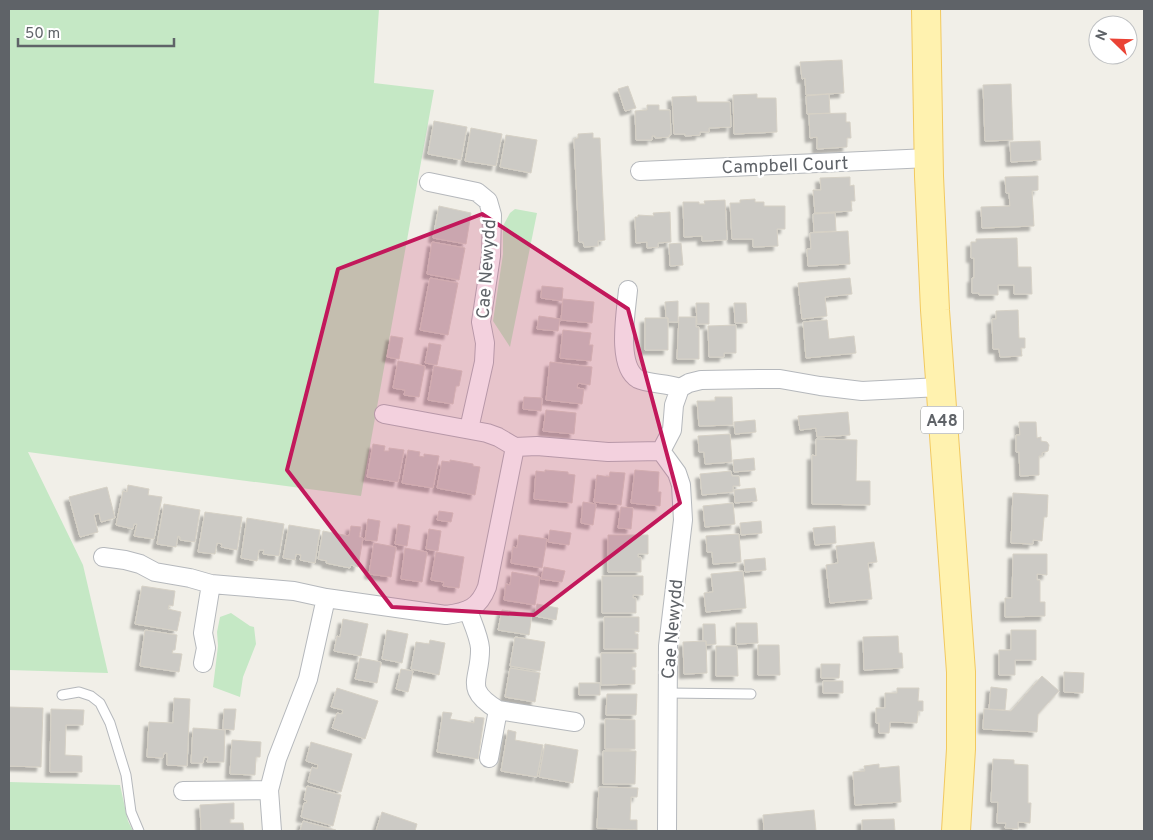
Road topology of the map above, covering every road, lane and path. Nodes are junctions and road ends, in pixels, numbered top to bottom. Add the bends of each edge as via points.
1 (926, 9) edge
2 (929, 158) junction
3 (640, 171) dead end
4 (429, 182) dead end
5 (628, 290) dead end
6 (940, 387) junction
7 (680, 388) junction
8 (384, 414) dead end
9 (469, 429) junction
10 (515, 447) junction
11 (661, 451) junction
12 (103, 556) dead end
13 (211, 584) junction
14 (326, 598) junction
15 (468, 610) junction
16 (203, 663) dead end
17 (667, 692) junction
18 (751, 694) dead end
19 (62, 695) dead end
20 (498, 710) junction
21 (575, 722) dead end
22 (489, 758) dead end
23 (269, 790) junction
24 (182, 791) dead end
25 (139, 831) edge
26 (272, 831) edge
27 (667, 831) edge
28 (956, 831) edge

1 - 2 main road, A48
2 - 3 street, Campbell Court
2 - 6 main road, A48
4 - 9 street, Cae Newydd via 477,192 488,201 492,215 491,256 481,322 484,362
5 - 7 street via 624,355 627,364 637,378
6 - 7 street via 862,391 759,379 701,380
6 - 28 main road, A48 via 961,672
7 - 11 street via 674,405 672,430
8 - 9 street
9 - 10 street via 498,437
10 - 11 street
10 - 15 street via 487,587 482,599
11 - 17 street, Cae Newydd via 677,473 681,485 683,520 668,646
12 - 13 street
13 - 14 street
13 - 16 street via 203,633 206,648
14 - 15 street via 446,615
14 - 23 street via 308,679 277,759
15 - 20 street via 480,650 475,687 480,696
17 - 18 lane, Cae Newydd
17 - 27 street, Cae Newydd
19 - 25 lane via 78,692 100,703 110,723 123,766 131,812
20 - 21 street
20 - 22 street
23 - 24 street
23 - 26 street

